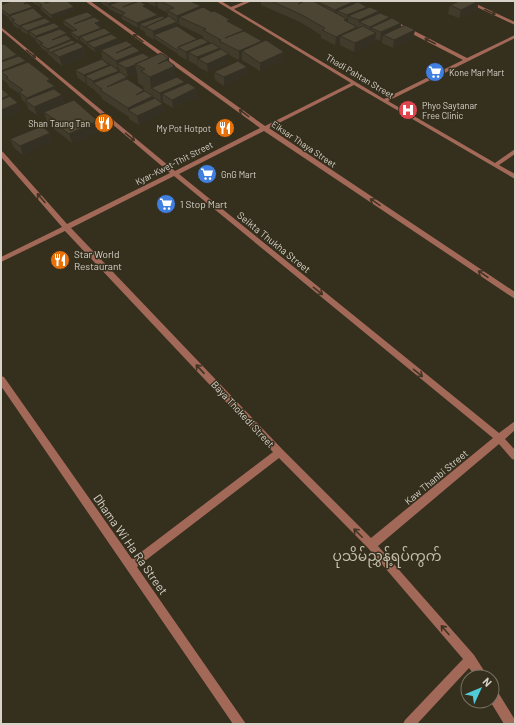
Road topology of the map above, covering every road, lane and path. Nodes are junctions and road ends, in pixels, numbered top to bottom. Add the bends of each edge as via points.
1 (87, 1) edge
2 (218, 1) edge
3 (250, 1) edge
4 (466, 1) edge
5 (231, 8) junction
6 (385, 18) edge
7 (515, 24) edge
8 (1, 28) edge
9 (515, 36) edge
10 (465, 59) junction
11 (355, 83) junction
12 (384, 101) junction
13 (264, 128) junction
14 (515, 152) edge
15 (1, 153) edge
16 (495, 165) junction
17 (174, 173) junction
18 (515, 177) edge
19 (66, 227) junction
20 (1, 260) edge
21 (515, 296) edge
22 (1, 379) edge
23 (515, 425) edge
24 (500, 439) junction
25 (279, 452) junction
26 (515, 456) edge
27 (371, 545) junction
28 (131, 566) junction
29 (470, 659) junction
30 (477, 669) edge
31 (500, 707) edge
32 (240, 724) edge
33 (409, 724) edge
34 (511, 724) edge

13 -> 1 street, Eiksar Thaya Street
2 - 5 street, Thadi Pahtan Street
3 - 5 street
4 -> 7 street
5 - 11 street, Thadi Pahtan Street
10 -> 6 street
8 -> 17 street, Seikta Thukha Street
9 - 10 street
10 - 12 street
11 - 12 street, Thadi Pahtan Street
11 - 13 street, Kyar-Kwet-Thit Street
12 - 16 street, Thadi Pahtan Street
13 - 17 street, Kyar-Kwet-Thit Street
21 -> 13 street, Eiksar Thaya Street
14 - 16 street
19 -> 15 street, Baya Thokedi Street
16 - 18 street, Thadi Pahtan Street
17 - 19 street, Kyar-Kwet-Thit Street
17 -> 24 street, Seikta Thukha Street
19 - 20 street, Kyar-Kwet-Thit Street
25 -> 19 street, Baya Thokedi Street
22 - 28 street, Dhama Wi Ha Ra Street
23 - 24 street, Kaw Thanbi Street
24 - 26 street, Seikta Thukha Street
24 - 27 street, Kaw Thanbi Street
27 -> 25 street, Baya Thokedi Street
25 - 28 street
29 -> 27 street, Baya Thokedi Street
28 - 32 street, Dhama Wi Ha Ra Street
29 - 30 street, Baya Thokedi Street
29 - 33 street
31 - 34 street

